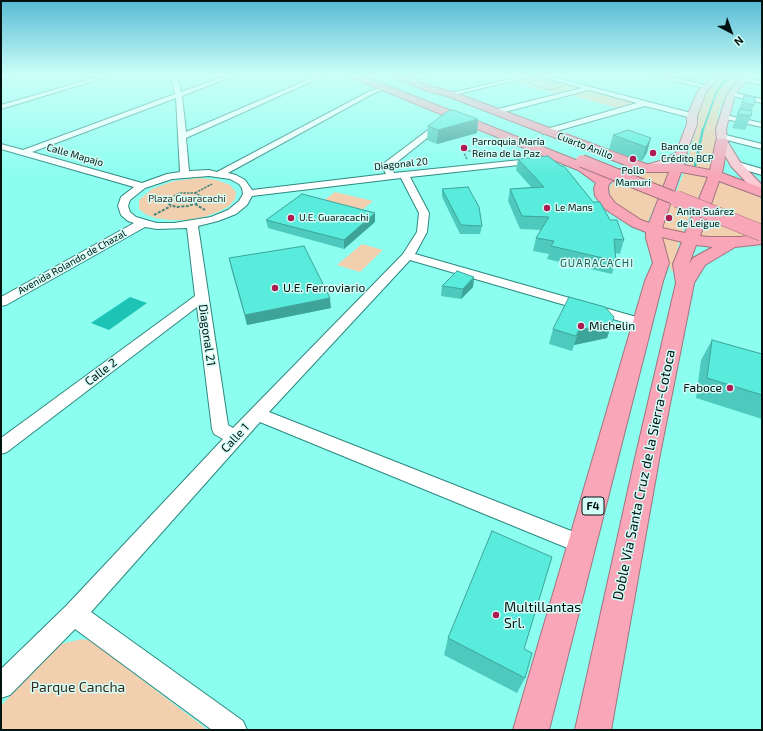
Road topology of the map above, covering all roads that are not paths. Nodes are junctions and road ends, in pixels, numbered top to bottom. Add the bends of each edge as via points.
1 (141, 109) edge
2 (180, 109) edge
3 (244, 109) edge
4 (340, 109) edge
5 (441, 109) edge
6 (449, 109) edge
7 (482, 109) edge
8 (489, 109) edge
9 (508, 109) edge
10 (626, 109) edge
11 (664, 109) edge
12 (695, 109) edge
13 (726, 109) edge
14 (497, 112) junction
15 (458, 116) junction
16 (692, 116) junction
17 (724, 116) junction
18 (762, 125) edge
19 (546, 132) junction
20 (182, 136) junction
21 (722, 138) junction
22 (1, 146) edge
23 (762, 146) edge
24 (24, 152) junction
25 (602, 155) junction
26 (555, 156) junction
27 (680, 161) junction
28 (582, 164) junction
29 (735, 164) junction
30 (646, 168) junction
31 (762, 172) edge
32 (185, 174) junction
33 (220, 174) junction
34 (715, 174) junction
35 (398, 176) junction
36 (603, 182) junction
37 (142, 186) junction
38 (680, 186) dead end
39 (695, 192) dead end
40 (762, 193) edge
41 (248, 194) junction
42 (717, 200) dead end
43 (622, 215) junction
44 (143, 223) junction
45 (192, 224) junction
46 (654, 230) junction
47 (762, 232) edge
48 (690, 239) junction
49 (762, 239) edge
50 (736, 242) junction
51 (762, 247) edge
52 (408, 256) junction
53 (654, 281) junction
54 (685, 282) junction
55 (201, 298) junction
56 (1, 302) edge
57 (642, 323) junction
58 (257, 414) junction
59 (235, 437) junction
60 (1, 447) edge
61 (582, 545) junction
62 (74, 614) junction
63 (4, 677) edge
64 (234, 730) edge
65 (531, 730) edge
66 (593, 730) edge

1 - 24 street
2 - 20 street
3 - 20 street
4 - 33 street
5 - 15 highway, Cuarto Anillo
6 - 28 highway
7 - 25 highway
8 - 14 highway, Cuarto Anillo
9 - 14 street
10 - 19 street
11 - 16 street
12 - 16 main road
13 - 17 main road
14 - 19 highway, Cuarto Anillo
15 - 26 highway, Cuarto Anillo
15 - 35 street, Calle 1 via 443,121 391,160 386,166
16 - 27 main road via 692,124
17 - 18 street
17 - 21 main road
19 - 25 highway, Cuarto Anillo
20 - 32 street
21 - 23 street
21 - 29 main road
21 - 34 highway
22 - 24 street, Calle Mapajo
24 - 37 street, Calle Mapajo
25 - 28 highway via 614,160 614,163 598,168
25 - 30 highway, Cuarto Anillo
25 - 38 highway
26 - 28 highway, Cuarto Anillo
26 - 35 street, Diagonal 20 via 527,162
27 - 30 highway
27 - 34 highway
27 - 46 highway
28 - 36 highway, Cuarto Anillo
28 - 47 highway, bridge
29 - 31 street
29 - 40 main road
30 - 36 highway via 616,173
32 - 33 street
32 - 37 street via 170,176
33 - 41 street via 242,182
34 - 40 highway
34 - 48 highway
35 - 41 street, Diagonal 20
35 - 52 street, Calle 1 via 424,212 422,232
36 - 43 highway via 602,196
37 - 44 street via 132,192 123,206 125,213 132,219
39 - 42 highway
41 - 45 street via 243,203 232,212 214,220
43 - 46 highway
43 - 53 highway via 642,245
44 - 45 street via 157,226
44 - 56 street, Avenida Rolando de Chazal
45 - 55 street, Diagonal 21
46 - 48 highway
46 - 53 highway via 661,263
48 - 50 highway
48 - 54 highway via 681,264
49 - 50 highway
50 - 51 highway
50 - 54 highway, Doble Vía Santa Cruz de la Sierra-Cotoca via 699,262
52 - 57 street
52 - 58 street, Calle 1
53 - 57 highway, F4
54 - 66 highway, Doble Vía Santa Cruz de la Sierra-Cotoca
55 - 59 street, Diagonal 21 via 220,429
55 - 60 street, Calle 2
57 - 61 highway, F4
58 - 59 street, Calle 1
58 - 61 street
59 - 62 street, Calle 1
61 - 65 highway, F4
62 - 63 street, Calle 1
62 - 64 street

